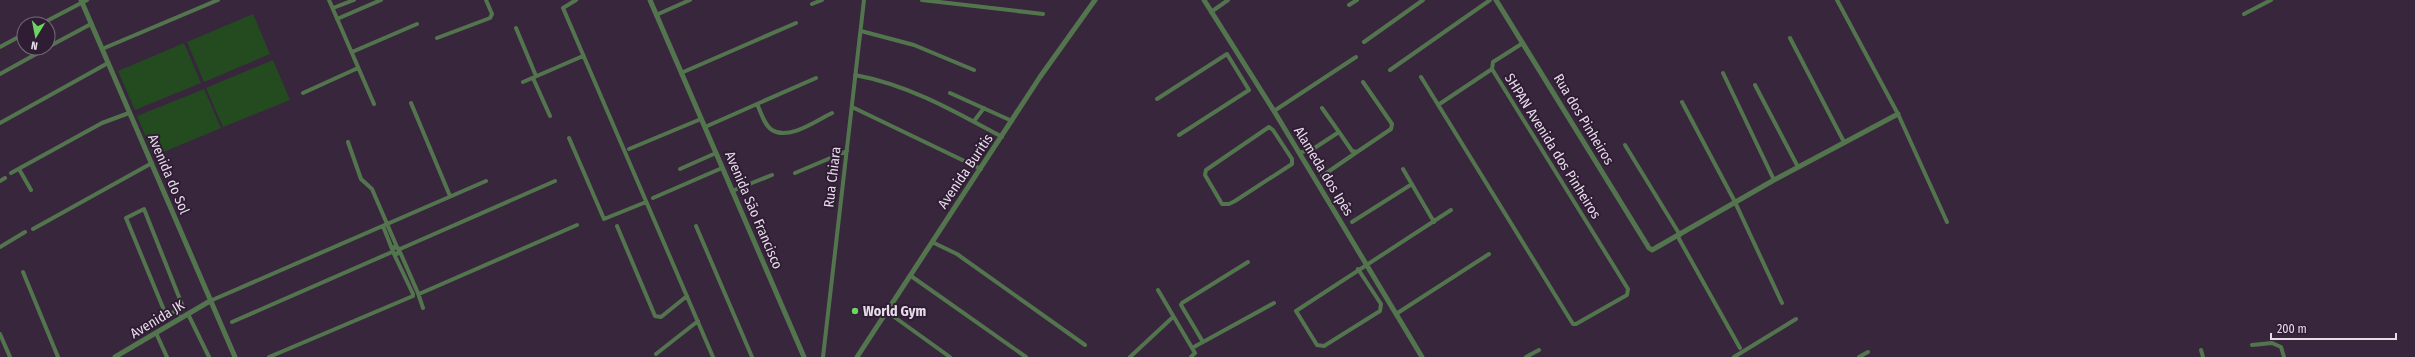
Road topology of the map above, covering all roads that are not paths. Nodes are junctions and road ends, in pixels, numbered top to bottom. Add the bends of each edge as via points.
1 (218, 0) edge
2 (329, 0) edge
3 (354, 0) edge
4 (381, 0) edge
5 (486, 0) edge
6 (576, 0) edge
7 (650, 0) edge
8 (690, 0) edge
9 (822, 0) edge
10 (864, 0) edge
11 (922, 0) edge
12 (1095, 0) edge
13 (1204, 0) edge
14 (1228, 0) edge
15 (1357, 0) edge
16 (1423, 0) edge
17 (1490, 0) edge
18 (1496, 0) edge
19 (1837, 0) edge
20 (2271, 0) edge
21 (83, 1) edge
22 (812, 4) dead end
23 (1349, 5) dead end
24 (333, 8) junction
25 (1213, 10) junction
26 (1043, 14) dead end
27 (2244, 14) dead end
28 (656, 15) junction
29 (56, 16) edge
30 (337, 19) junction
31 (796, 23) dead end
32 (91, 24) junction
33 (417, 24) dead end
34 (516, 28) dead end
35 (861, 31) junction
36 (16, 38) edge
37 (437, 38) dead end
38 (1790, 38) dead end
39 (1364, 42) dead end
40 (56, 43) edge
41 (1523, 43) junction
42 (0, 47) edge
43 (102, 49) junction
44 (352, 52) junction
45 (33, 56) edge
46 (583, 56) junction
47 (1356, 57) dead end
48 (108, 63) junction
49 (1245, 66) junction
50 (358, 68) junction
51 (1492, 69) junction
52 (974, 70) dead end
53 (1390, 70) dead end
54 (682, 73) junction
55 (1239, 73) junction
56 (1723, 73) dead end
57 (0, 74) edge
58 (855, 75) junction
59 (535, 77) junction
60 (1421, 77) dead end
61 (816, 78) dead end
62 (523, 82) dead end
63 (1363, 82) dead end
64 (1754, 85) dead end
65 (303, 93) dead end
66 (950, 93) dead end
67 (1157, 99) dead end
68 (1682, 102) dead end
69 (410, 103) dead end
70 (374, 104) dead end
71 (757, 104) junction
72 (1438, 105) junction
73 (852, 107) junction
74 (984, 108) junction
75 (1322, 108) dead end
76 (1274, 111) junction
77 (130, 113) junction
78 (832, 113) dead end
79 (1898, 114) junction
80 (550, 116) dead end
81 (701, 119) junction
82 (974, 121) junction
83 (1012, 121) junction
84 (0, 123) edge
85 (705, 127) junction
86 (1339, 132) junction
87 (1179, 135) dead end
88 (1002, 137) junction
89 (569, 138) dead end
90 (1292, 141) junction
91 (348, 142) dead end
92 (1844, 142) junction
93 (1625, 145) dead end
94 (1283, 146) junction
95 (629, 149) dead end
96 (847, 151) junction
97 (1357, 152) junction
98 (716, 153) junction
99 (1299, 153) junction
100 (152, 163) junction
101 (722, 168) junction
102 (978, 168) junction
103 (1798, 168) junction
104 (20, 169) junction
105 (680, 169) dead end
106 (1403, 169) dead end
107 (12, 173) dead end
108 (772, 174) dead end
109 (794, 174) dead end
110 (1322, 176) dead end
111 (5, 178) dead end
112 (1774, 180) junction
113 (0, 181) edge
114 (486, 181) dead end
115 (555, 181) dead end
116 (1412, 184) junction
117 (32, 190) dead end
118 (732, 191) junction
119 (450, 196) junction
120 (653, 198) dead end
121 (646, 202) junction
122 (1735, 204) junction
123 (1451, 210) dead end
124 (1352, 222) dead end
125 (1434, 222) junction
126 (1947, 222) dead end
127 (385, 225) junction
128 (577, 225) dead end
129 (617, 226) dead end
130 (696, 226) dead end
131 (34, 229) dead end
132 (25, 232) dead end
133 (392, 236) junction
134 (1679, 236) junction
135 (388, 238) junction
136 (932, 242) junction
137 (0, 247) edge
138 (399, 249) junction
139 (393, 252) junction
140 (1489, 254) dead end
141 (1248, 262) dead end
142 (1366, 264) junction
143 (1358, 269) junction
144 (23, 272) dead end
145 (911, 276) junction
146 (1158, 290) dead end
147 (416, 295) junction
148 (687, 296) junction
149 (210, 301) junction
150 (1274, 303) dead end
151 (1782, 303) dead end
152 (423, 308) dead end
153 (176, 311) junction
154 (886, 311) junction
155 (188, 314) junction
156 (1396, 314) junction
157 (1173, 317) junction
158 (180, 319) junction
159 (1796, 319) dead end
160 (698, 321) junction
161 (232, 322) dead end
162 (156, 333) junction
163 (0, 334) edge
164 (1203, 342) junction
165 (1085, 345) dead end
166 (2252, 345) dead end
167 (1192, 348) junction
168 (1740, 348) dead end
169 (1539, 350) dead end
170 (2201, 350) dead end
171 (1868, 352) dead end
172 (656, 354) dead end
173 (10, 357) edge
174 (58, 357) edge
175 (115, 357) edge
176 (167, 357) edge
177 (209, 357) edge
178 (235, 357) edge
179 (269, 357) edge
180 (713, 357) edge
181 (752, 357) edge
182 (804, 357) edge
183 (823, 357) edge
184 (857, 357) edge
185 (950, 357) edge
186 (1026, 357) edge
187 (1130, 357) edge
188 (1191, 357) edge
189 (1421, 357) edge
190 (1526, 357) edge
191 (1734, 357) edge
192 (1859, 357) edge
193 (2203, 357) edge
194 (2284, 357) edge

1 - 43 street
2 - 24 street
3 - 24 street
4 - 30 street
5 - 37 street via 492,14 490,18
6 - 46 street via 563,8
7 - 28 street, Avenida São Francisco
8 - 28 street
9 - 22 street
10 - 35 street, Rua Chiara
11 - 26 street
12 - 83 street, Avenida Buritis
13 - 25 street, Alameda dos Ipês
14 - 25 street
15 - 23 street
16 - 39 street
17 - 53 street
18 - 41 street, Rua dos Pinheiros
19 - 79 street
20 - 27 street
21 - 29 street
21 - 32 street, Avenida do Sol
24 - 30 street
25 - 49 street, Alameda dos Ipês
28 - 54 street, Avenida São Francisco
30 - 44 street
31 - 54 street
32 - 40 street
32 - 43 street, Avenida do Sol
33 - 44 street
34 - 59 street
35 - 52 street via 914,45
35 - 58 street, Rua Chiara
36 - 42 street
38 - 92 street
41 - 51 street via 1493,62
41 - 134 street, Rua dos Pinheiros via 1648,248 1652,250
43 - 48 street, Avenida do Sol
44 - 50 street
45 - 57 street
46 - 59 street
46 - 121 street
47 - 76 street
48 - 77 street, Avenida do Sol
48 - 84 street
49 - 55 street
49 - 76 street, Alameda dos Ipês
50 - 65 street
50 - 70 street
51 - 72 street, SHPAN Avenida dos Pinheiros
51 - 72 street, SHPAN Avenida dos Pinheiros via 1628,290 1627,295 1576,324 1571,322
54 - 81 street, Avenida São Francisco
55 - 67 street via 1227,54
55 - 87 street via 1249,90
56 - 112 street
58 - 73 street, Rua Chiara
58 - 82 street via 903,87
59 - 62 street
59 - 80 street
60 - 72 street
61 - 71 street
63 - 97 street via 1392,127
64 - 103 street
66 - 74 street
68 - 122 street
69 - 119 street
71 - 78 street via 766,124 778,133 788,134
71 - 85 street
73 - 96 street, Rua Chiara
73 - 102 street
74 - 82 street
74 - 83 street
75 - 86 street
76 - 90 street, Alameda dos Ipês
77 - 100 street, Avenida do Sol
77 - 104 street via 102,123
79 - 92 street
79 - 126 street
81 - 85 street, Avenida São Francisco
81 - 95 street
82 - 88 street
83 - 88 street, Avenida Buritis
85 - 98 street, Avenida São Francisco
86 - 97 street via 1352,151
86 - 99 street via 1314,149
88 - 102 street, Avenida Buritis
89 - 121 street via 604,219
90 - 94 street
90 - 99 street, Alameda dos Ipês
91 - 127 street via 360,179 372,189
92 - 103 street
93 - 134 street
94 - 94 street via 1293,161 1292,164 1229,204 1222,204 1205,175 1206,170 1269,128
96 - 109 street
96 - 183 street, Rua Chiara
97 - 110 street
98 - 101 street, Avenida São Francisco
98 - 105 street
99 - 142 street, Alameda dos Ipês
100 - 131 street
100 - 149 street, Avenida do Sol
101 - 118 street, Avenida São Francisco
101 - 120 street
102 - 136 street, Avenida Buritis
103 - 112 street
104 - 107 street
104 - 117 street
106 - 116 street
108 - 118 street
111 - 113 street
112 - 122 street
114 - 119 street
115 - 138 street
116 - 124 street
116 - 125 street
118 - 182 street, Avenida São Francisco
119 - 127 street
121 - 148 street
122 - 134 street
122 - 151 street
123 - 125 street
125 - 142 street
127 - 133 street
127 - 135 street
127 - 149 street
128 - 147 street
129 - 148 street via 656,316 661,317
130 - 181 street
132 - 137 street
133 - 135 street
133 - 138 street
134 - 168 street
135 - 139 street
136 - 145 street, Avenida Buritis
136 - 165 street via 957,254
138 - 139 street
138 - 139 street
138 - 147 street
139 - 147 street
139 - 161 street
140 - 156 street
141 - 164 street via 1182,303
142 - 143 street
142 - 156 street, Alameda dos Ipês
143 - 143 street via 1296,311 1318,345 1324,346 1380,311 1381,304
144 - 174 street
145 - 154 street, Avenida Buritis
145 - 186 street
146 - 157 street
147 - 152 street
147 - 179 street
148 - 160 street
149 - 155 street, Avenida JK
149 - 178 street, Avenida do Sol
150 - 164 street
153 - 153 street via 166,315 126,218 144,209 183,307
153 - 158 street
154 - 184 street, Avenida Buritis
154 - 185 street
155 - 158 street, Avenida JK
155 - 177 street
156 - 189 street, Alameda dos Ipês
157 - 167 street
157 - 187 street
158 - 162 street, Avenida JK
159 - 191 street
160 - 172 street
160 - 180 street
162 - 175 street, Avenida JK
162 - 176 street
163 - 173 street
164 - 167 street
166 - 194 street via 2272,343 2281,347
167 - 188 street via 1195,353
169 - 190 street
170 - 193 street
171 - 192 street

